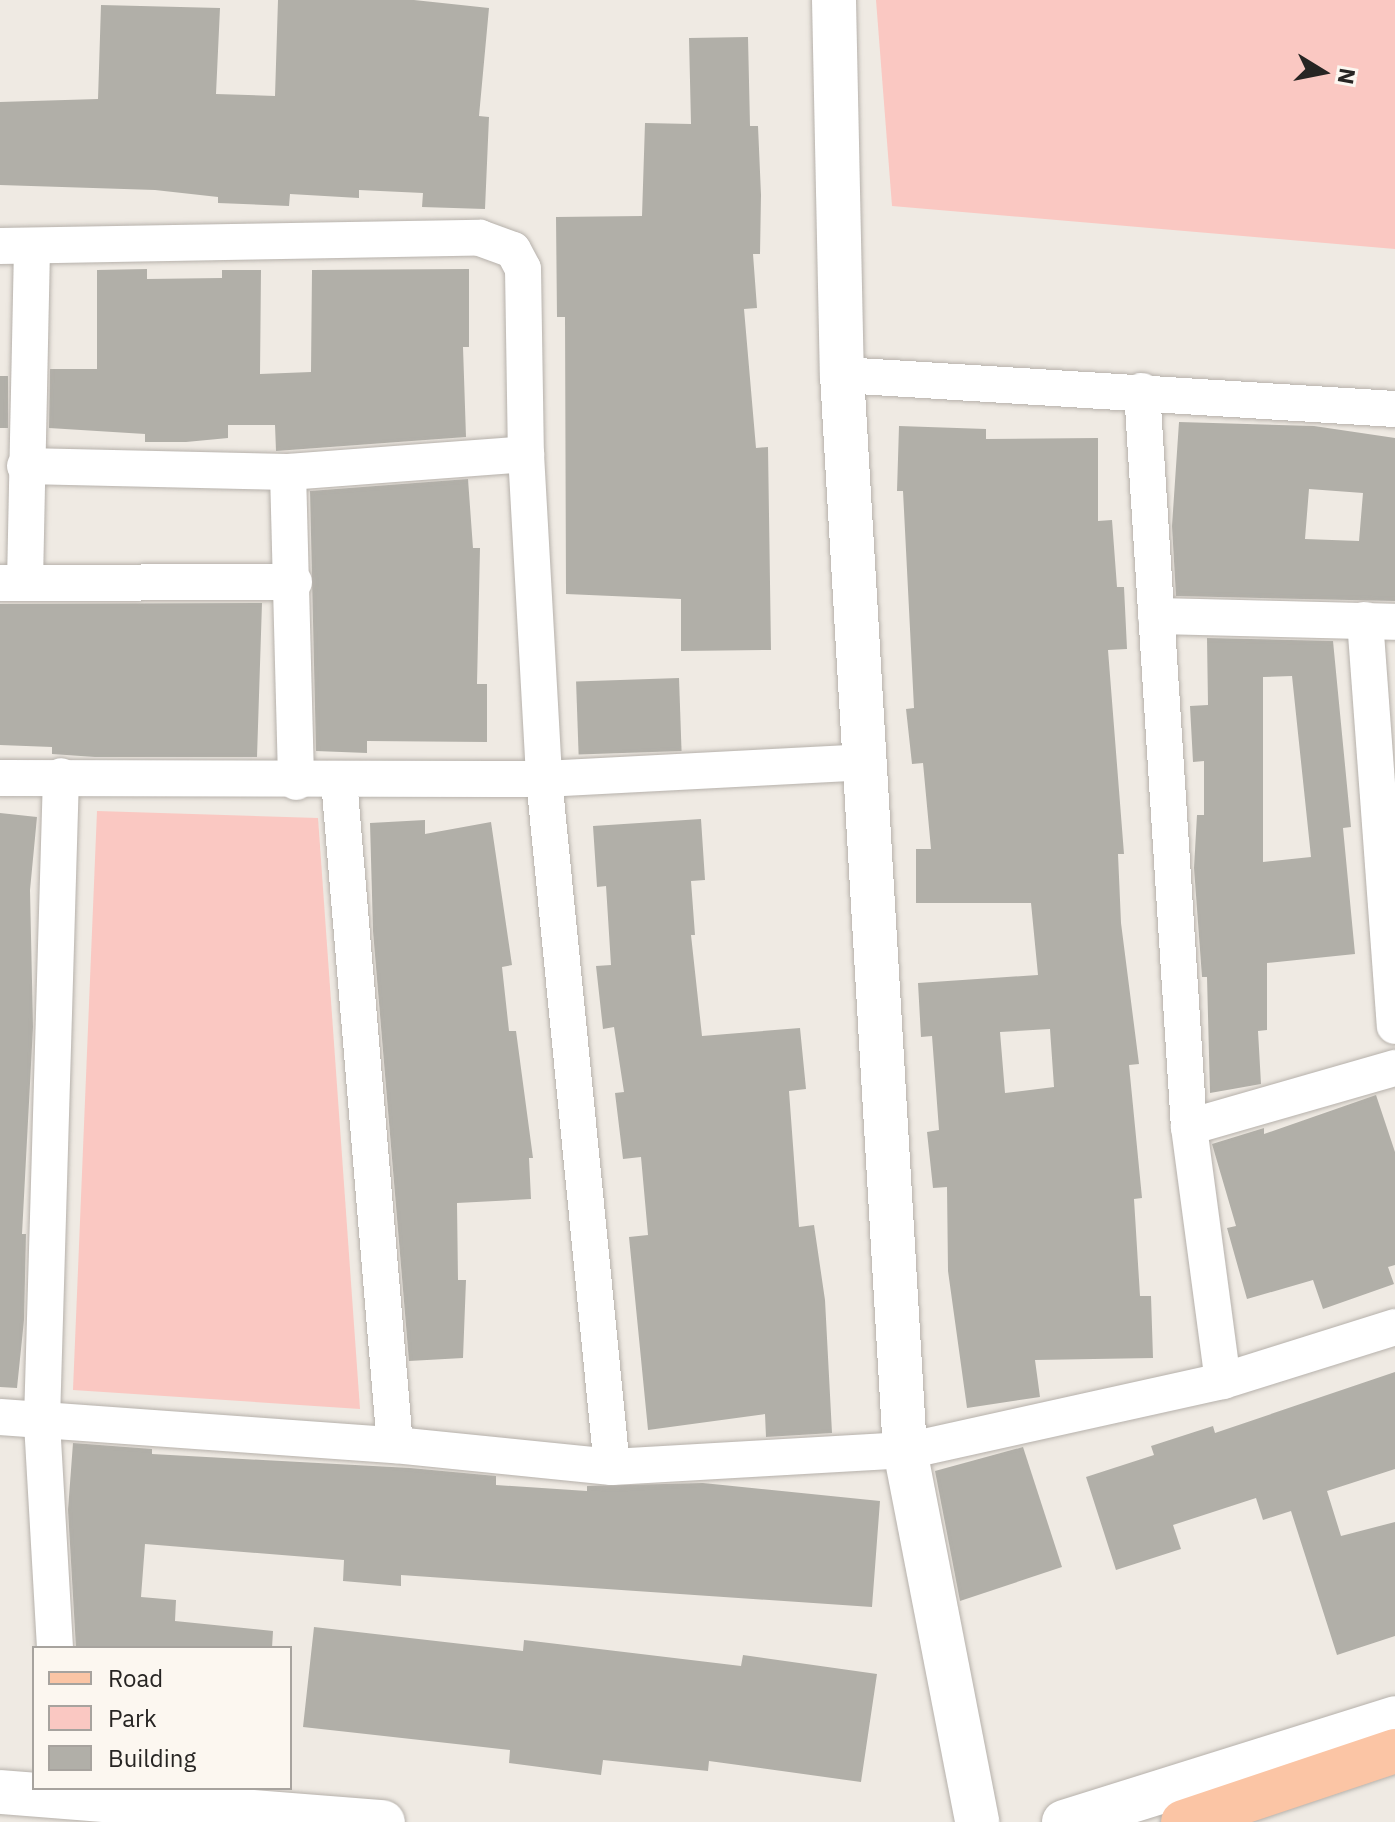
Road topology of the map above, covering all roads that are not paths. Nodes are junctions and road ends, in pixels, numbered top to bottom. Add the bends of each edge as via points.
1 (834, 0) edge
2 (16, 247) edge
3 (842, 375) junction
4 (1142, 391) junction
5 (1395, 409) edge
6 (526, 454) junction
7 (25, 466) junction
8 (288, 472) junction
9 (13, 582) edge
10 (294, 582) junction
11 (1156, 616) junction
12 (1380, 621) edge
13 (864, 762) junction
14 (61, 776) junction
15 (0, 778) edge
16 (544, 779) junction
17 (339, 780) junction
18 (296, 782) junction
19 (1395, 1026) edge
20 (1395, 1068) edge
21 (1189, 1127) junction
22 (1395, 1327) edge
23 (1223, 1381) junction
24 (0, 1417) edge
25 (42, 1420) junction
26 (395, 1445) junction
27 (905, 1450) junction
28 (612, 1467) junction
29 (55, 1646) edge
30 (1395, 1718) edge
31 (1395, 1751) edge
32 (1395, 1783) edge
33 (0, 1792) edge
34 (63, 1802) edge
35 (383, 1822) edge
36 (977, 1822) edge
37 (1064, 1822) edge
38 (1183, 1822) edge
39 (1277, 1822) edge

1 - 3 street
2 - 6 street via 499,241 513,250 523,269
2 - 7 street
3 - 4 street
3 - 13 street
4 - 5 street
4 - 11 street
6 - 8 street
6 - 16 street
7 - 8 street
7 - 9 street
8 - 10 street
9 - 10 street
10 - 18 street
11 - 12 street
11 - 21 street
12 - 19 street
13 - 16 street
13 - 27 street
14 - 15 street
14 - 18 street
14 - 25 street
16 - 17 street
16 - 28 street
17 - 18 street
17 - 26 street
20 - 21 street
21 - 23 street
22 - 23 street
23 - 27 street
24 - 25 street
25 - 26 street
25 - 29 street
26 - 28 street
27 - 28 street
27 - 36 street
30 - 37 street
31 - 38 main road
32 - 39 main road
33 - 34 street
34 - 35 street

